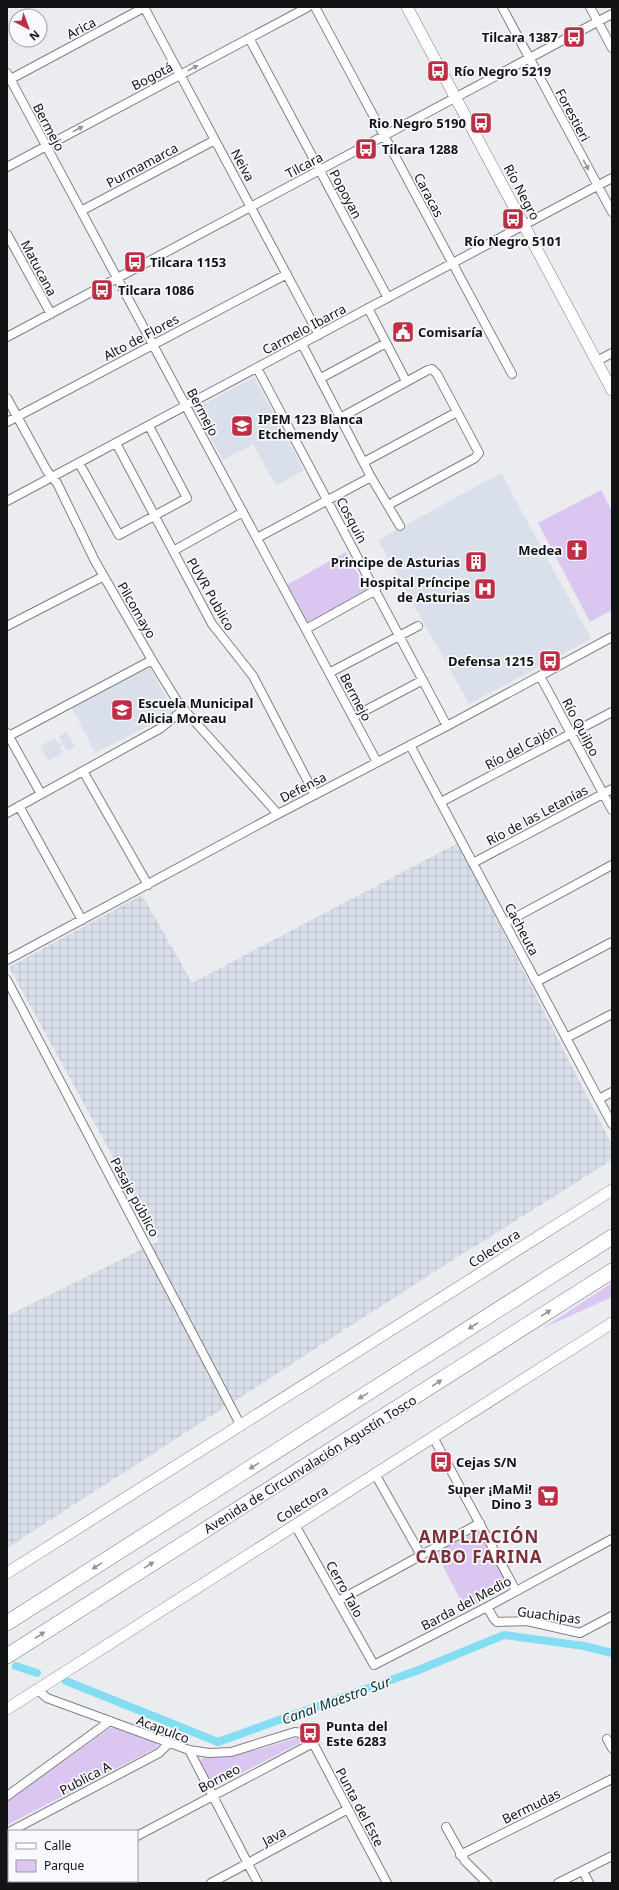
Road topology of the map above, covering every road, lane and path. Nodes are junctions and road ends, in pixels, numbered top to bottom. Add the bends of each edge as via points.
1 (144, 7) edge
2 (308, 7) edge
3 (315, 7) edge
4 (407, 7) edge
5 (502, 7) edge
6 (590, 7) edge
7 (612, 14) edge
8 (598, 21) junction
9 (249, 38) junction
10 (612, 48) edge
11 (529, 58) junction
12 (180, 75) junction
13 (8, 78) edge
14 (456, 98) junction
15 (384, 136) junction
16 (215, 140) junction
17 (46, 146) junction
18 (7, 167) edge
19 (320, 170) junction
20 (612, 178) edge
21 (598, 186) junction
22 (252, 208) junction
23 (81, 211) junction
24 (612, 212) edge
25 (524, 225) junction
26 (7, 234) edge
27 (452, 264) junction
28 (287, 274) junction
29 (117, 279) junction
30 (388, 298) junction
31 (368, 308) junction
32 (51, 314) junction
33 (319, 334) junction
34 (7, 338) edge
35 (386, 343) junction
36 (302, 344) junction
37 (152, 345) junction
38 (612, 353) edge
39 (597, 361) junction
40 (257, 368) junction
41 (512, 374) dead end
42 (321, 378) junction
43 (406, 381) junction
44 (612, 390) edge
45 (7, 398) edge
46 (186, 406) junction
47 (457, 412) junction
48 (17, 417) junction
49 (340, 418) junction
50 (7, 422) edge
51 (148, 426) junction
52 (116, 443) junction
53 (364, 462) junction
54 (79, 463) junction
55 (52, 477) junction
56 (371, 477) junction
57 (328, 500) junction
58 (7, 501) edge
59 (388, 505) junction
60 (243, 512) junction
61 (154, 516) junction
62 (400, 526) dead end
63 (257, 538) junction
64 (173, 551) junction
65 (104, 576) junction
66 (376, 590) junction
67 (7, 626) edge
68 (418, 626) dead end
69 (306, 629) junction
70 (400, 636) junction
71 (612, 637) edge
72 (152, 660) junction
73 (329, 673) junction
74 (540, 676) junction
75 (423, 680) junction
76 (183, 710) junction
77 (612, 712) edge
78 (353, 717) junction
79 (448, 726) junction
80 (571, 734) junction
81 (8, 736) edge
82 (410, 745) junction
83 (377, 762) junction
84 (83, 771) junction
85 (612, 789) edge
86 (40, 794) junction
87 (603, 794) junction
88 (315, 795) junction
89 (441, 802) junction
90 (19, 806) junction
91 (612, 810) edge
92 (7, 813) edge
93 (278, 814) junction
94 (473, 863) junction
95 (612, 865) edge
96 (148, 884) junction
97 (82, 920) junction
98 (505, 923) junction
99 (612, 942) edge
100 (7, 960) edge
101 (7, 980) edge
102 (536, 982) junction
103 (612, 1014) edge
104 (566, 1038) junction
105 (612, 1092) edge
106 (599, 1099) junction
107 (612, 1124) edge
108 (612, 1190) edge
109 (612, 1228) edge
110 (612, 1238) edge
111 (612, 1271) edge
112 (489, 1316) junction
113 (612, 1323) edge
114 (241, 1426) junction
115 (433, 1437) junction
116 (375, 1474) junction
117 (480, 1523) junction
118 (295, 1525) junction
119 (612, 1539) edge
120 (421, 1555) junction
121 (7, 1573) edge
122 (516, 1590) junction
123 (338, 1601) junction
124 (486, 1607) junction
125 (612, 1616) edge
126 (7, 1623) edge
127 (7, 1656) edge
128 (374, 1665) joint
129 (41, 1687) junction
130 (7, 1709) edge
131 (110, 1721) junction
132 (608, 1739) dead end
133 (168, 1743) junction
134 (312, 1743) junction
135 (612, 1748) edge
136 (189, 1750) junction
137 (612, 1779) edge
138 (7, 1796) edge
139 (212, 1796) junction
140 (348, 1809) junction
141 (446, 1827) dead end
142 (13, 1830) edge
143 (138, 1835) edge
144 (460, 1855) junction
145 (612, 1856) edge
146 (247, 1863) junction
147 (583, 1871) junction
148 (211, 1883) edge
149 (258, 1883) edge
150 (387, 1883) edge
151 (486, 1883) edge
152 (558, 1883) edge
153 (589, 1883) edge

1 - 12 street, Neiva
1 - 13 street, Arica
2 - 9 street, Bogotá
3 - 15 street, Caracas
4 - 14 street, Río Negro
5 - 11 street, Forestieri
6 - 8 street
7 - 8 street, Tilcara
8 - 10 street
8 - 11 street, Tilcara
12 -> 9 street, Bogotá
9 - 19 street, Popoyan
11 - 14 street, Tilcara
11 -> 21 street, Forestieri
12 - 16 street, Neiva
17 -> 12 street, Bogotá
13 - 17 street, Bermejo
14 - 15 street, Tilcara
14 - 25 street, Río Negro
15 - 19 street, Tilcara
15 - 27 street, Caracas
16 - 22 street, Neiva
16 - 23 street, Purmamarca
17 - 18 street, Bogotá
17 - 23 street, Bermejo
19 - 22 street, Tilcara
19 - 30 street, Popoyan
20 - 21 street, Carmelo Ibarra
21 - 24 street, Forestieri
21 - 25 street, Carmelo Ibarra
22 - 28 street, Neiva
22 - 29 street, Tilcara
23 - 29 street, Bermejo
25 - 27 street, Carmelo Ibarra
25 - 39 street, Río Negro
26 - 32 street, Matucana
27 - 30 street, Carmelo Ibarra
27 - 41 street, Caracas
28 - 33 street, Neiva
28 - 37 street, Alto de Flores
29 - 32 street, Tilcara
29 - 37 street, Bermejo
30 - 31 street, Carmelo Ibarra
31 - 33 street, Carmelo Ibarra
31 - 35 street
32 - 34 street, Tilcara
33 - 36 street, Carmelo Ibarra
35 - 42 street
35 - 43 street
36 - 40 street, Carmelo Ibarra
36 - 42 street
37 - 46 street, Bermejo
37 - 48 street, Alto de Flores
38 - 39 street
39 - 44 street, Río Negro
40 - 46 street, Carmelo Ibarra
40 - 57 street, Cosquín
42 - 49 street
43 - 47 street via 428,370 434,370
43 - 49 street
45 - 48 street, Pilcomayo
46 - 51 street, Carmelo Ibarra
46 - 60 street, Bermejo
47 - 53 street
47 - 59 street via 478,450 478,456
48 - 50 street, Alto de Flores
48 - 55 street, Pilcomayo
49 - 53 street
51 - 52 street, Carmelo Ibarra
51 - 61 street via 188,498
52 - 54 street, Carmelo Ibarra
52 - 61 street, PUVR Publico
53 - 56 street
54 - 55 street, Carmelo Ibarra
54 - 61 street via 119,535
55 - 58 street, Carmelo Ibarra
55 - 65 street, Pilcomayo
56 - 57 street
56 - 59 street
57 - 63 street
57 - 66 street, Cosquín
59 - 62 street
60 - 63 street, Bermejo
60 - 64 street
61 - 64 street, PUVR Publico
63 - 69 street, Bermejo
64 - 88 street, PUVR Publico via 212,624 254,676
65 - 67 street
65 - 72 street, Pilcomayo
66 - 69 street
66 - 70 street, Cosquín
68 - 70 street
69 - 73 street, Bermejo
70 - 73 street
70 - 75 street, Cosquín
71 - 74 street, Defensa
72 - 76 street, Pilcomayo
72 - 81 street
73 - 78 street, Bermejo
74 - 79 street, Defensa
74 - 80 street, Río Quilpo
75 - 78 street
75 - 79 street, Cosquín
76 - 84 street via 162,728
76 - 93 street, Pilcomayo
77 - 80 street, Río del Cajón
78 - 83 street, Bermejo
79 - 82 street, Defensa
80 - 87 street, Río Quilpo
80 - 89 street, Río del Cajón
81 - 86 street
82 - 83 street, Defensa
82 - 89 street, Cacheuta
83 - 88 street, Defensa
84 - 86 street
84 - 96 street
85 - 87 street, Río de las Letanías
86 - 90 street
87 - 91 street, Río Quilpo
87 - 94 street, Río de las Letanías
88 - 93 street, Defensa
89 - 94 street, Cacheuta
90 - 92 street
90 - 97 street
93 - 96 street, Defensa
94 - 98 street, Cacheuta
95 - 98 street
96 - 97 street, Defensa
97 - 100 street, Defensa
98 - 102 street, Cacheuta
99 - 102 street
101 - 114 street, Pasaje público
102 - 104 street, Cacheuta
103 - 104 street
104 - 106 street, Cacheuta
105 - 106 street
106 - 107 street, Cacheuta
108 - 114 street, Colectora
109 - 112 highway via 535,1277
110 - 112 highway
127 -> 111 highway, Avenida de Circunvalación Agustín Tosco
112 -> 126 highway
113 - 115 street, Colectora
114 - 121 street, Colectora
115 - 116 street, Colectora
115 - 117 street
116 - 118 street, Colectora
116 - 120 street
117 - 120 street
117 - 122 street
118 - 123 street, Cerro Talo
118 - 129 street, Colectora
119 - 122 street, Barda del Medio
120 - 123 street
122 - 124 street, Barda del Medio
123 - 128 street, Cerro Talo
124 - 125 street, Guachipas via 498,1622 527,1621 580,1632
124 - 128 street, Barda del Medio
129 - 130 street, Colectora
129 - 131 street, Acapulco via 47,1698
131 - 133 street, Acapulco
131 - 138 street
132 - 135 street
133 - 136 street, Acapulco
133 - 142 street, Publica A via 159,1753
134 - 136 street via 307,1735 295,1732 231,1752 209,1753
134 - 139 street, Borneo
134 - 140 street, Punta del Este
136 - 139 street, Acapulco
137 - 144 street, Bermudas
139 - 143 street, Borneo
139 - 146 street, Acapulco
140 - 146 street, Java
140 - 150 street, Punta del Este
141 - 144 street
144 - 151 street
145 - 147 street
146 - 148 street, Java
146 - 149 street, Acapulco
147 - 152 street
147 - 153 street

